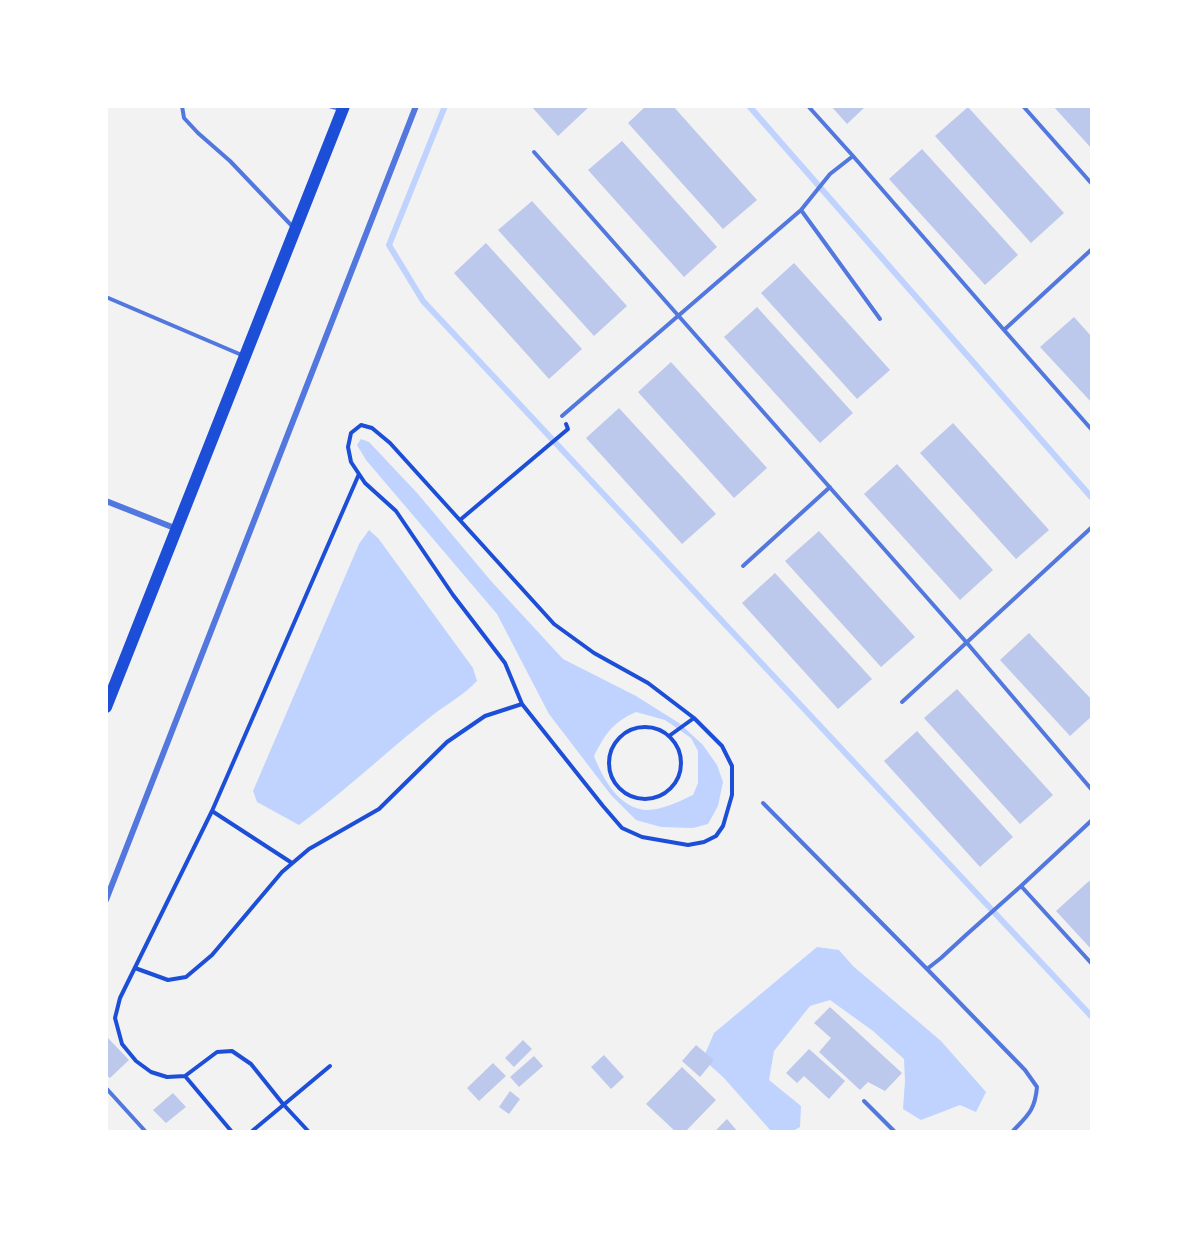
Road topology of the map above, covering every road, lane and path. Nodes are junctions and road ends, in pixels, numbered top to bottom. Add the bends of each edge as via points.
1 (182, 106) edge
2 (329, 106) edge
3 (416, 106) edge
4 (808, 106) edge
5 (1023, 106) edge
6 (343, 108) edge
7 (534, 152) dead end
8 (854, 156) junction
9 (1092, 184) edge
10 (801, 210) junction
11 (295, 229) junction
12 (1092, 249) edge
13 (106, 297) edge
14 (678, 315) junction
15 (880, 318) dead end
16 (1004, 330) junction
17 (245, 357) junction
18 (562, 416) dead end
19 (1092, 430) edge
20 (563, 433) dead end
21 (359, 474) junction
22 (830, 487) junction
23 (106, 501) edge
24 (460, 520) junction
25 (1092, 527) edge
26 (177, 529) junction
27 (743, 567) dead end
28 (967, 643) junction
29 (112, 678) edge
30 (902, 702) dead end
31 (522, 704) junction
32 (106, 708) edge
33 (694, 718) junction
34 (669, 736) junction
35 (1092, 790) edge
36 (763, 803) dead end
37 (212, 811) junction
38 (1092, 820) edge
39 (292, 863) junction
40 (1021, 886) junction
41 (106, 900) edge
42 (1092, 964) edge
43 (135, 968) junction
44 (927, 969) junction
45 (330, 1066) dead end
46 (185, 1076) junction
47 (106, 1088) edge
48 (864, 1101) dead end
49 (284, 1104) junction
50 (146, 1131) edge
51 (232, 1131) edge
52 (250, 1131) edge
53 (309, 1131) edge
54 (895, 1131) edge
55 (1012, 1131) edge

1 - 11 lane via 184,118
2 - 6 lane
3 - 41 street
4 - 8 lane
5 - 9 lane
6 - 11 main road
7 - 14 lane
8 - 10 lane via 830,174
8 - 16 lane
10 - 14 lane
10 - 15 lane
11 - 17 main road
12 - 16 lane
13 - 17 lane
14 - 18 lane
14 - 22 lane
16 - 19 lane
17 - 26 main road
20 - 24 path
21 - 24 path via 348,447 351,433 361,425 390,442
21 - 31 path via 396,511 505,663
21 - 37 path
22 - 27 lane
22 - 28 lane
23 - 26 street
24 - 33 path via 554,624 594,653 648,683
25 - 28 lane
26 - 29 main road
28 - 30 lane
28 - 35 lane
29 - 32 main road
31 - 33 path via 622,828 642,837 688,845 716,836 732,795 732,766 722,746
31 - 39 path via 485,716 456,735 379,809
33 - 34 path
34 - 34 path via 681,757 681,770 669,791 647,800 624,793 615,785 608,761 616,740 626,732 648,727
36 - 44 lane
37 - 39 path
37 - 43 path
38 - 40 lane
39 - 43 path via 212,955 186,977 168,980
40 - 42 lane
40 - 44 lane
43 - 46 path via 115,1018 122,1044 151,1072 167,1077
44 - 55 lane via 1037,1087 1036,1102
45 - 49 path
46 - 49 path via 217,1052 232,1052 251,1064
46 - 51 path
47 - 50 lane
48 - 54 lane
49 - 52 path
49 - 53 path

